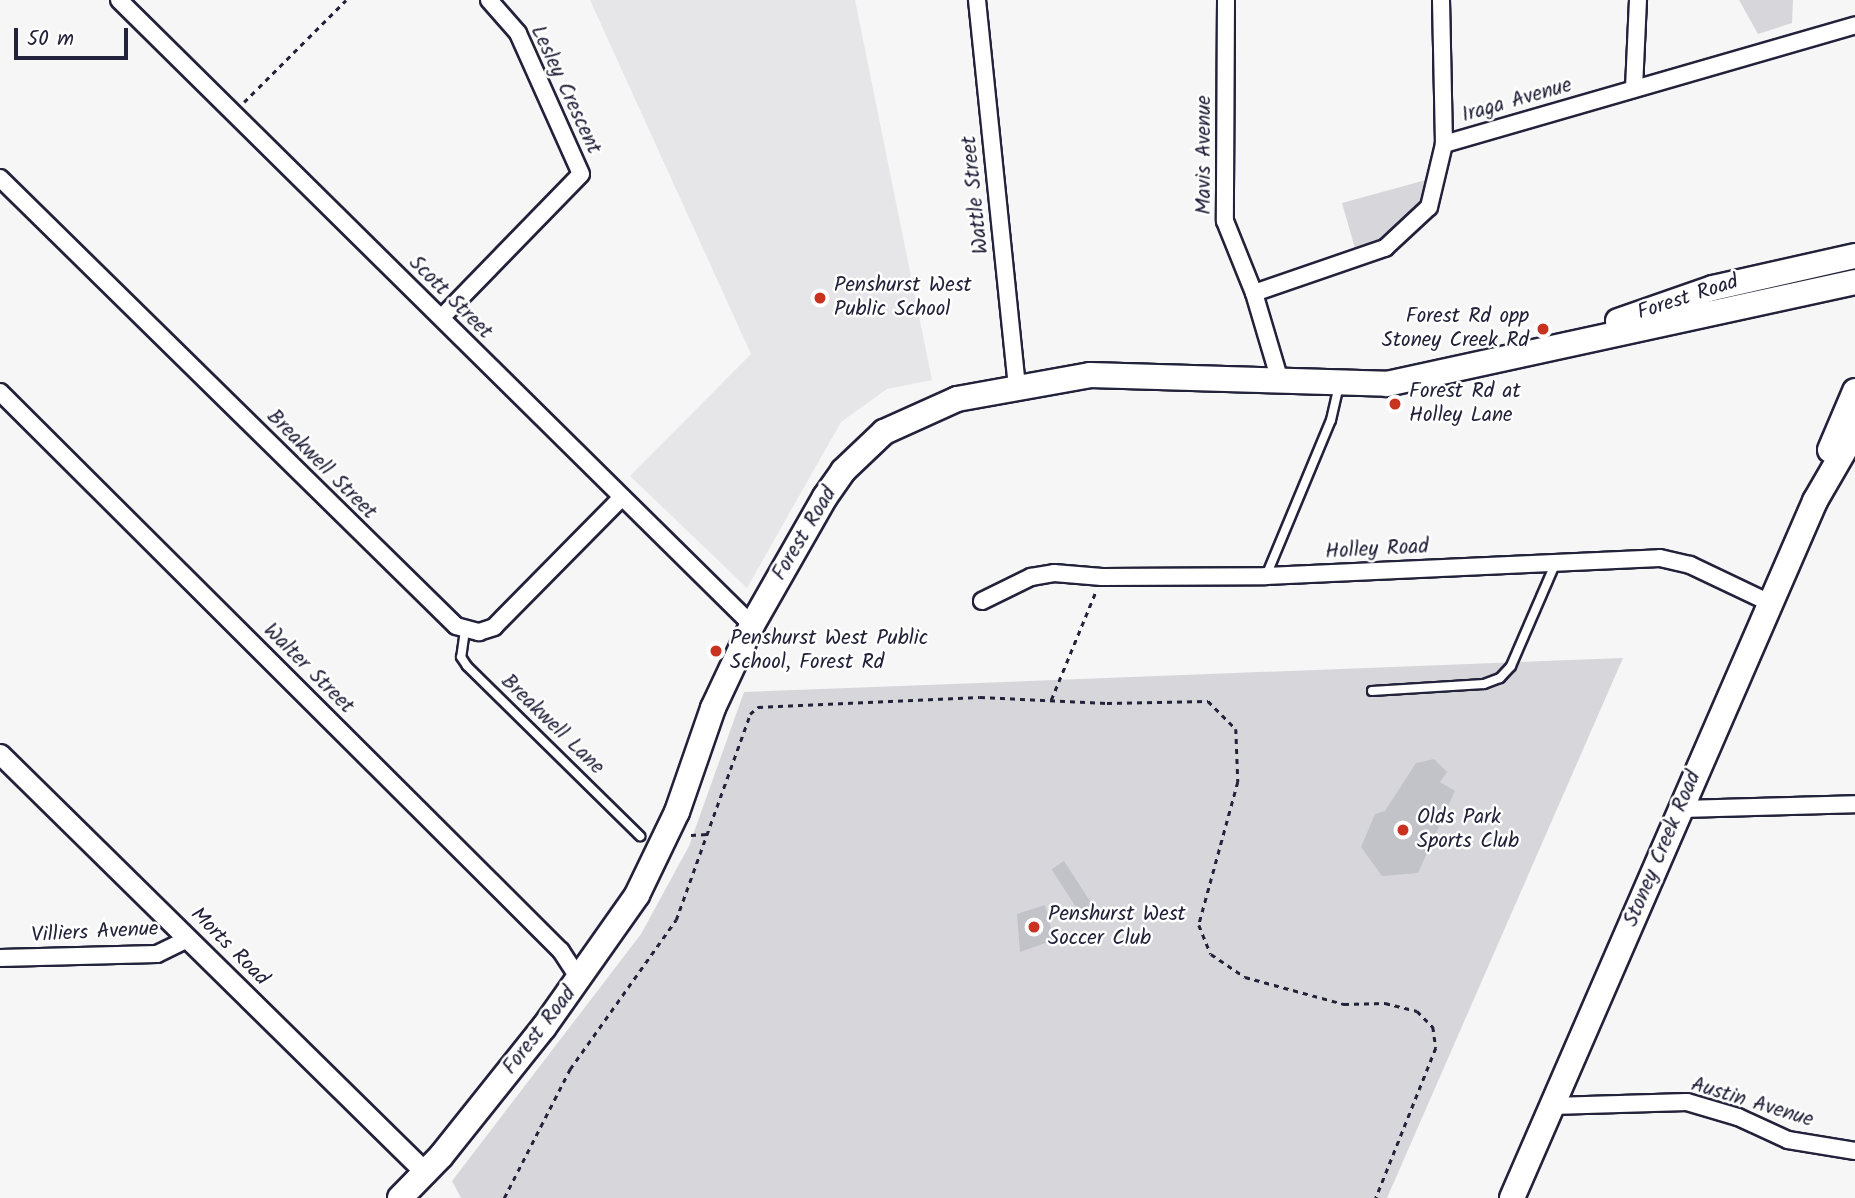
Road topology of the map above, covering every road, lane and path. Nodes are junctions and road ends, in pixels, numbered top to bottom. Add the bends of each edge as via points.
1 (119, 0) edge
2 (346, 0) edge
3 (489, 0) edge
4 (977, 0) edge
5 (1226, 0) edge
6 (1441, 0) edge
7 (1638, 0) edge
8 (1855, 25) edge
9 (1634, 88) junction
10 (232, 114) junction
11 (1444, 144) junction
12 (0, 178) edge
13 (1855, 256) edge
14 (1855, 282) edge
15 (1254, 293) junction
16 (1799, 293) junction
17 (1855, 298) edge
18 (442, 317) junction
19 (1525, 356) junction
20 (1281, 384) junction
21 (1339, 385) junction
22 (1017, 386) junction
23 (1855, 391) edge
24 (0, 392) edge
25 (1855, 432) edge
26 (621, 498) junction
27 (1815, 501) junction
28 (1556, 562) junction
29 (1266, 576) junction
30 (1102, 577) junction
31 (982, 601) dead end
32 (1770, 603) junction
33 (752, 625) junction
34 (465, 630) junction
35 (1372, 691) dead end
36 (1051, 701) junction
37 (0, 754) edge
38 (1855, 804) edge
39 (1681, 808) junction
40 (708, 834) junction
41 (691, 835) dead end
42 (640, 836) dead end
43 (188, 939) junction
44 (0, 958) edge
45 (579, 979) junction
46 (1552, 1106) junction
47 (1855, 1151) edge
48 (426, 1172) junction
49 (400, 1198) edge
50 (504, 1198) edge
51 (1376, 1198) edge
52 (1512, 1198) edge

1 - 10 street, Scott Street
2 - 10 path
3 - 18 street, Lesley Crescent via 518,33 581,174
4 - 22 street, Wattle Street
5 - 15 street, Mavis Avenue via 1225,221
6 - 11 street
7 - 9 street
8 - 9 street, Iraga Avenue
9 - 11 street, Iraga Avenue
10 - 18 street, Scott Street
11 - 15 street, Iraga Avenue via 1429,207 1385,248
12 - 34 street, Breakwell Street
13 - 19 main road, Forest Road via 1713,288
14 - 16 main road, Forest Road
15 - 20 street, Mavis Avenue
16 - 17 main road
16 - 19 main road, Forest Road
18 - 26 street, Scott Street
19 - 21 main road, Forest Road via 1387,384
20 - 21 main road, Forest Road
20 - 22 main road, Forest Road via 1117,373
21 - 29 lane via 1331,420
22 - 33 main road, Forest Road via 921,412 861,451 825,496
23 - 27 main road, Stoney Creek Road
24 - 45 street, Walter Street via 561,951
25 - 27 main road, Stoney Creek Road
26 - 33 street, Scott Street
26 - 34 street via 503,620 487,631
27 - 32 main road, Stoney Creek Road
28 - 29 street, Holley Road
28 - 32 street, Holley Road via 1660,558 1690,565
28 - 35 lane via 1511,666 1500,678 1484,684
29 - 30 street, Holley Road
30 - 31 street, Holley Road via 1065,573 1031,577
30 - 36 path
32 - 39 main road, Stoney Creek Road
33 - 45 main road, Forest Road via 728,671 658,854 637,895
34 - 42 lane, Breakwell Lane via 461,656 467,666
36 - 40 path via 980,697 758,707 750,714
36 - 51 path via 1208,701 1236,729 1238,782 1199,925 1211,954 1245,977 1344,1003 1385,1003 1417,1011 1433,1027 1436,1048
37 - 43 street, Morts Road
38 - 39 street
39 - 46 main road, Stoney Creek Road
40 - 41 path
40 - 50 path via 676,920 570,1069
43 - 44 street, Villiers Avenue via 157,954
43 - 48 street, Morts Road
45 - 48 main road, Forest Road
46 - 47 street, Austin Avenue via 1687,1102 1738,1117 1788,1140
46 - 52 main road, Stoney Creek Road
48 - 49 main road, Forest Road

